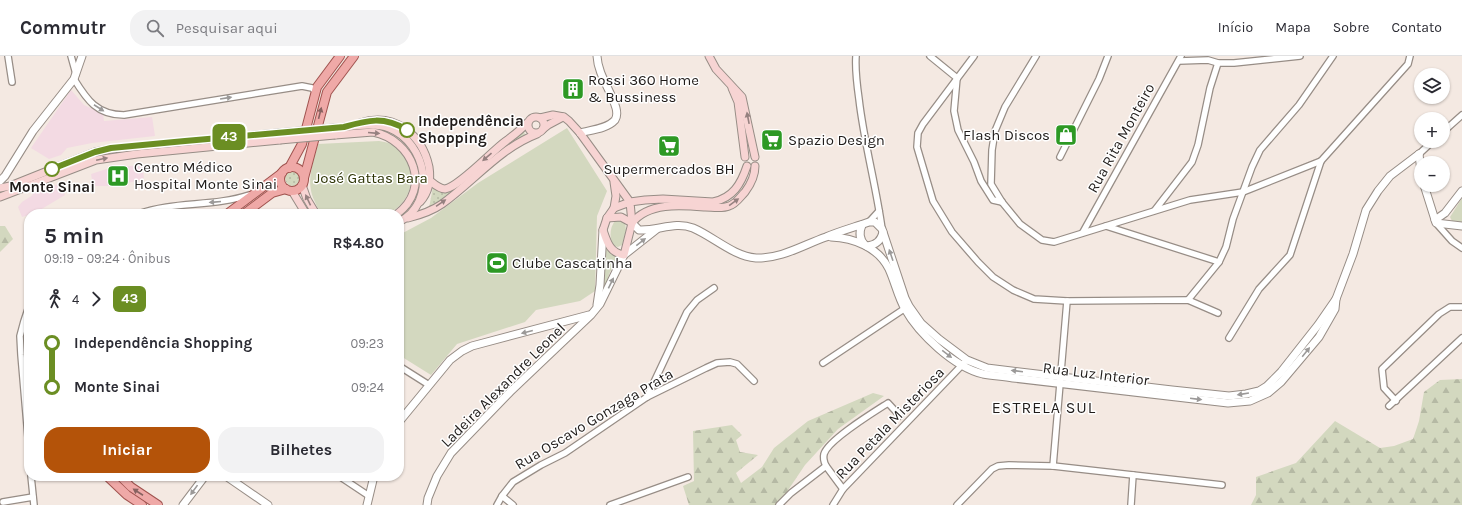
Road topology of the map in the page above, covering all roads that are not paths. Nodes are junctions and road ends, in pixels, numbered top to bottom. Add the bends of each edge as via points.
1 (8, 56) edge
2 (71, 56) edge
3 (82, 56) edge
4 (340, 56) edge
5 (354, 56) edge
6 (597, 56) edge
7 (709, 56) edge
8 (856, 56) edge
9 (930, 56) edge
10 (974, 56) edge
11 (1036, 56) edge
12 (1108, 56) edge
13 (1247, 56) edge
14 (1300, 56) edge
15 (1333, 56) edge
16 (1410, 56) edge
17 (1180, 58) edge
18 (1260, 58) edge
19 (1250, 62) junction
20 (1218, 63) junction
21 (75, 77) junction
22 (956, 78) junction
23 (728, 81) junction
24 (12, 82) dead end
25 (316, 92) junction
26 (1462, 115) edge
27 (564, 117) junction
28 (540, 118) junction
29 (527, 123) junction
30 (1450, 126) edge
31 (344, 127) junction
32 (334, 131) junction
33 (540, 131) junction
34 (580, 133) junction
35 (279, 136) junction
36 (1425, 148) edge
37 (1419, 154) joint
38 (745, 157) junction
39 (755, 157) junction
40 (1060, 157) dead end
41 (1321, 160) junction
42 (747, 166) junction
43 (755, 166) junction
44 (289, 168) junction
45 (282, 173) junction
46 (2, 177) edge
47 (430, 180) junction
48 (303, 182) junction
49 (614, 182) junction
50 (10, 186) junction
51 (0, 188) edge
52 (289, 190) junction
53 (621, 191) junction
54 (1462, 191) edge
55 (1243, 192) junction
56 (1426, 192) edge
57 (253, 194) junction
58 (0, 197) edge
59 (645, 200) junction
60 (630, 202) junction
61 (1002, 202) junction
62 (418, 205) junction
63 (614, 208) junction
64 (156, 209) edge
65 (234, 209) edge
66 (251, 209) edge
67 (302, 209) edge
68 (313, 209) edge
69 (402, 209) edge
70 (879, 211) junction
71 (1155, 211) junction
72 (1445, 213) junction
73 (607, 218) junction
74 (404, 219) edge
75 (404, 219) edge
76 (1436, 221) junction
77 (632, 223) junction
78 (865, 223) junction
79 (1106, 226) junction
80 (1449, 226) junction
81 (1462, 226) edge
82 (657, 229) junction
83 (603, 230) junction
84 (882, 231) junction
85 (1083, 232) junction
86 (826, 236) junction
87 (866, 245) junction
88 (1462, 248) edge
89 (624, 255) junction
90 (1219, 262) junction
91 (714, 288) dead end
92 (1188, 300) junction
93 (1067, 301) junction
94 (907, 307) junction
95 (1462, 307) edge
96 (594, 312) junction
97 (1218, 313) dead end
98 (24, 321) edge
99 (1229, 338) dead end
100 (1462, 338) edge
101 (964, 363) junction
102 (823, 364) dead end
103 (404, 369) edge
104 (1060, 379) junction
105 (754, 381) dead end
106 (430, 385) junction
107 (24, 390) edge
108 (647, 397) junction
109 (1396, 400) junction
110 (1389, 406) dead end
111 (404, 416) edge
112 (900, 416) dead end
113 (826, 466) junction
114 (1053, 466) junction
115 (1133, 475) junction
116 (688, 477) dead end
117 (33, 481) edge
118 (112, 481) edge
119 (125, 481) edge
120 (201, 481) edge
121 (233, 481) edge
122 (346, 481) edge
123 (373, 481) edge
124 (1222, 485) dead end
125 (843, 489) junction
126 (369, 496) junction
127 (502, 496) junction
128 (33, 497) junction
129 (3, 502) dead end
130 (34, 505) edge
131 (142, 505) edge
132 (158, 505) edge
133 (183, 505) edge
134 (268, 505) edge
135 (367, 505) edge
136 (426, 505) edge
137 (497, 505) edge
138 (513, 505) edge
139 (610, 505) edge
140 (780, 505) edge
141 (833, 505) edge
142 (956, 505) edge
143 (1131, 505) edge

1 - 24 street
2 - 21 street
3 - 21 street
4 - 25 main road
48 -> 5 main road via 327,92
6 - 34 street via 617,116 605,126
7 - 23 main road via 716,69
8 - 70 street via 860,110
9 - 22 street
10 - 22 street
11 - 61 street via 1005,107 995,131 991,184
12 - 40 street
13 - 19 street
14 - 18 street
15 - 55 street via 1299,105 1260,150
16 - 41 street via 1408,64
17 - 20 street
17 - 85 street, Rua Rita Monteiro
18 - 19 street
19 - 20 street
20 - 71 street via 1192,162
21 -> 25 street via 95,107 115,115 302,86 312,88
21 - 46 street via 33,131
22 - 61 street via 954,111 958,130 981,181 993,200
22 - 93 street via 918,133 917,147 933,201 952,232 993,276 1013,290 1034,299
23 - 38 main road via 738,102
39 -> 23 main road via 742,97
25 - 44 main road via 302,144
26 - 30 street
27 - 28 main road via 553,115
27 - 33 main road via 548,124
27 - 34 main road
28 - 29 main road via 533,117
28 - 33 main road via 544,124
29 - 33 main road via 529,131
29 -> 47 main road via 522,130 456,184 444,189
31 - 32 main road
31 - 47 main road via 376,120 403,128 416,138 425,152
31 - 62 main road via 387,127 408,140 417,153 422,170
32 - 35 main road, bridge
32 -> 69 main road via 373,132 389,137 405,150 412,160 415,181 410,199
74 -> 33 main road via 441,204 515,144
34 - 49 main road
35 - 50 main road via 111,148
58 -> 35 main road via 96,160
36 - 37 street
37 - 104 street, Rua Luz Interior via 1390,176 1378,191 1366,210 1336,299 1321,327 1267,386 1258,391 1229,396
38 - 39 main road
38 - 42 main road via 744,162
39 - 43 main road
41 - 55 street
41 - 99 street via 1290,255 1259,289
42 - 43 main road
42 - 59 main road via 736,189 720,201
77 -> 43 main road via 639,215 653,209 685,205 717,208 731,206 750,185
44 - 45 main road
44 - 48 main road via 302,172
45 - 52 main road via 280,180 283,187
45 - 57 main road
46 - 50 street
47 - 62 main road via 425,196
48 - 52 main road via 296,190
68 -> 48 main road via 307,199
49 - 53 main road
49 - 63 main road
50 - 51 main road
52 - 66 main road via 272,193
52 - 67 main road
53 - 59 main road
53 - 60 main road
54 - 72 street
55 - 71 street via 1190,200
55 - 90 street
56 - 76 street
57 -> 64 street via 234,200 171,205
57 - 65 main road
59 - 60 main road
60 - 63 main road
60 - 77 main road, Ladeira Alexandre Leonel
61 - 85 street via 1020,224 1042,240 1054,242
62 - 75 main road
63 - 73 main road
70 - 78 street
70 - 84 street
71 - 79 street
72 - 76 street
72 - 80 street
73 - 77 main road via 622,217
73 - 83 main road
76 - 80 street
76 - 88 street via 1452,241
77 - 82 street via 639,230
77 - 89 main road, Ladeira Alexandre Leonel
78 - 84 street via 875,222
78 - 86 street
78 - 87 street via 860,235
79 - 85 street
79 - 90 street
80 - 81 street
82 - 86 street via 668,226 693,228 742,254 755,258 777,256
89 -> 82 street
83 - 89 main road via 608,246
83 - 96 street via 600,285
84 - 87 street via 881,239 876,244
94 -> 84 street, Rua Luz Interior
86 - 87 street
87 - 94 street, Rua Luz Interior via 884,262
96 -> 89 street, Ladeira Alexandre Leonel
90 - 92 street
91 - 108 street via 687,312
92 - 93 street
92 - 97 street
93 - 104 street
94 - 101 street, Rua Luz Interior
94 - 102 street
95 - 109 street via 1450,307 1439,314 1382,369 1384,388
96 -> 106 street via 549,327 472,346 450,360
96 - 136 street, Ladeira Alexandre Leonel via 510,392 451,453 437,476
98 - 107 street via 20,336
100 - 109 street
101 - 104 street, Rua Luz Interior
101 - 125 street, Rua Petala Misteriosa
103 - 106 street
104 - 114 street
105 - 108 street, Rua Oscavo Gonzaga Prata via 737,364 717,363
106 - 111 street
108 - 127 street, Rua Oscavo Gonzaga Prata via 565,453 513,482
109 - 110 street
112 - 113 street via 888,403 858,422 828,448 824,454
113 - 125 street
113 - 140 street via 791,493
114 - 115 street
114 - 142 street via 998,466 986,473
115 - 124 street
115 - 143 street
116 - 139 street
117 - 128 street
118 - 131 main road
132 -> 119 main road
120 -> 133 street
121 - 134 street
122 - 126 street
123 - 126 street
125 - 141 street, Rua Petala Misteriosa
126 - 135 street
127 - 137 street, Rua Oscavo Gonzaga Prata
127 - 138 street
128 - 129 street
128 - 130 street

